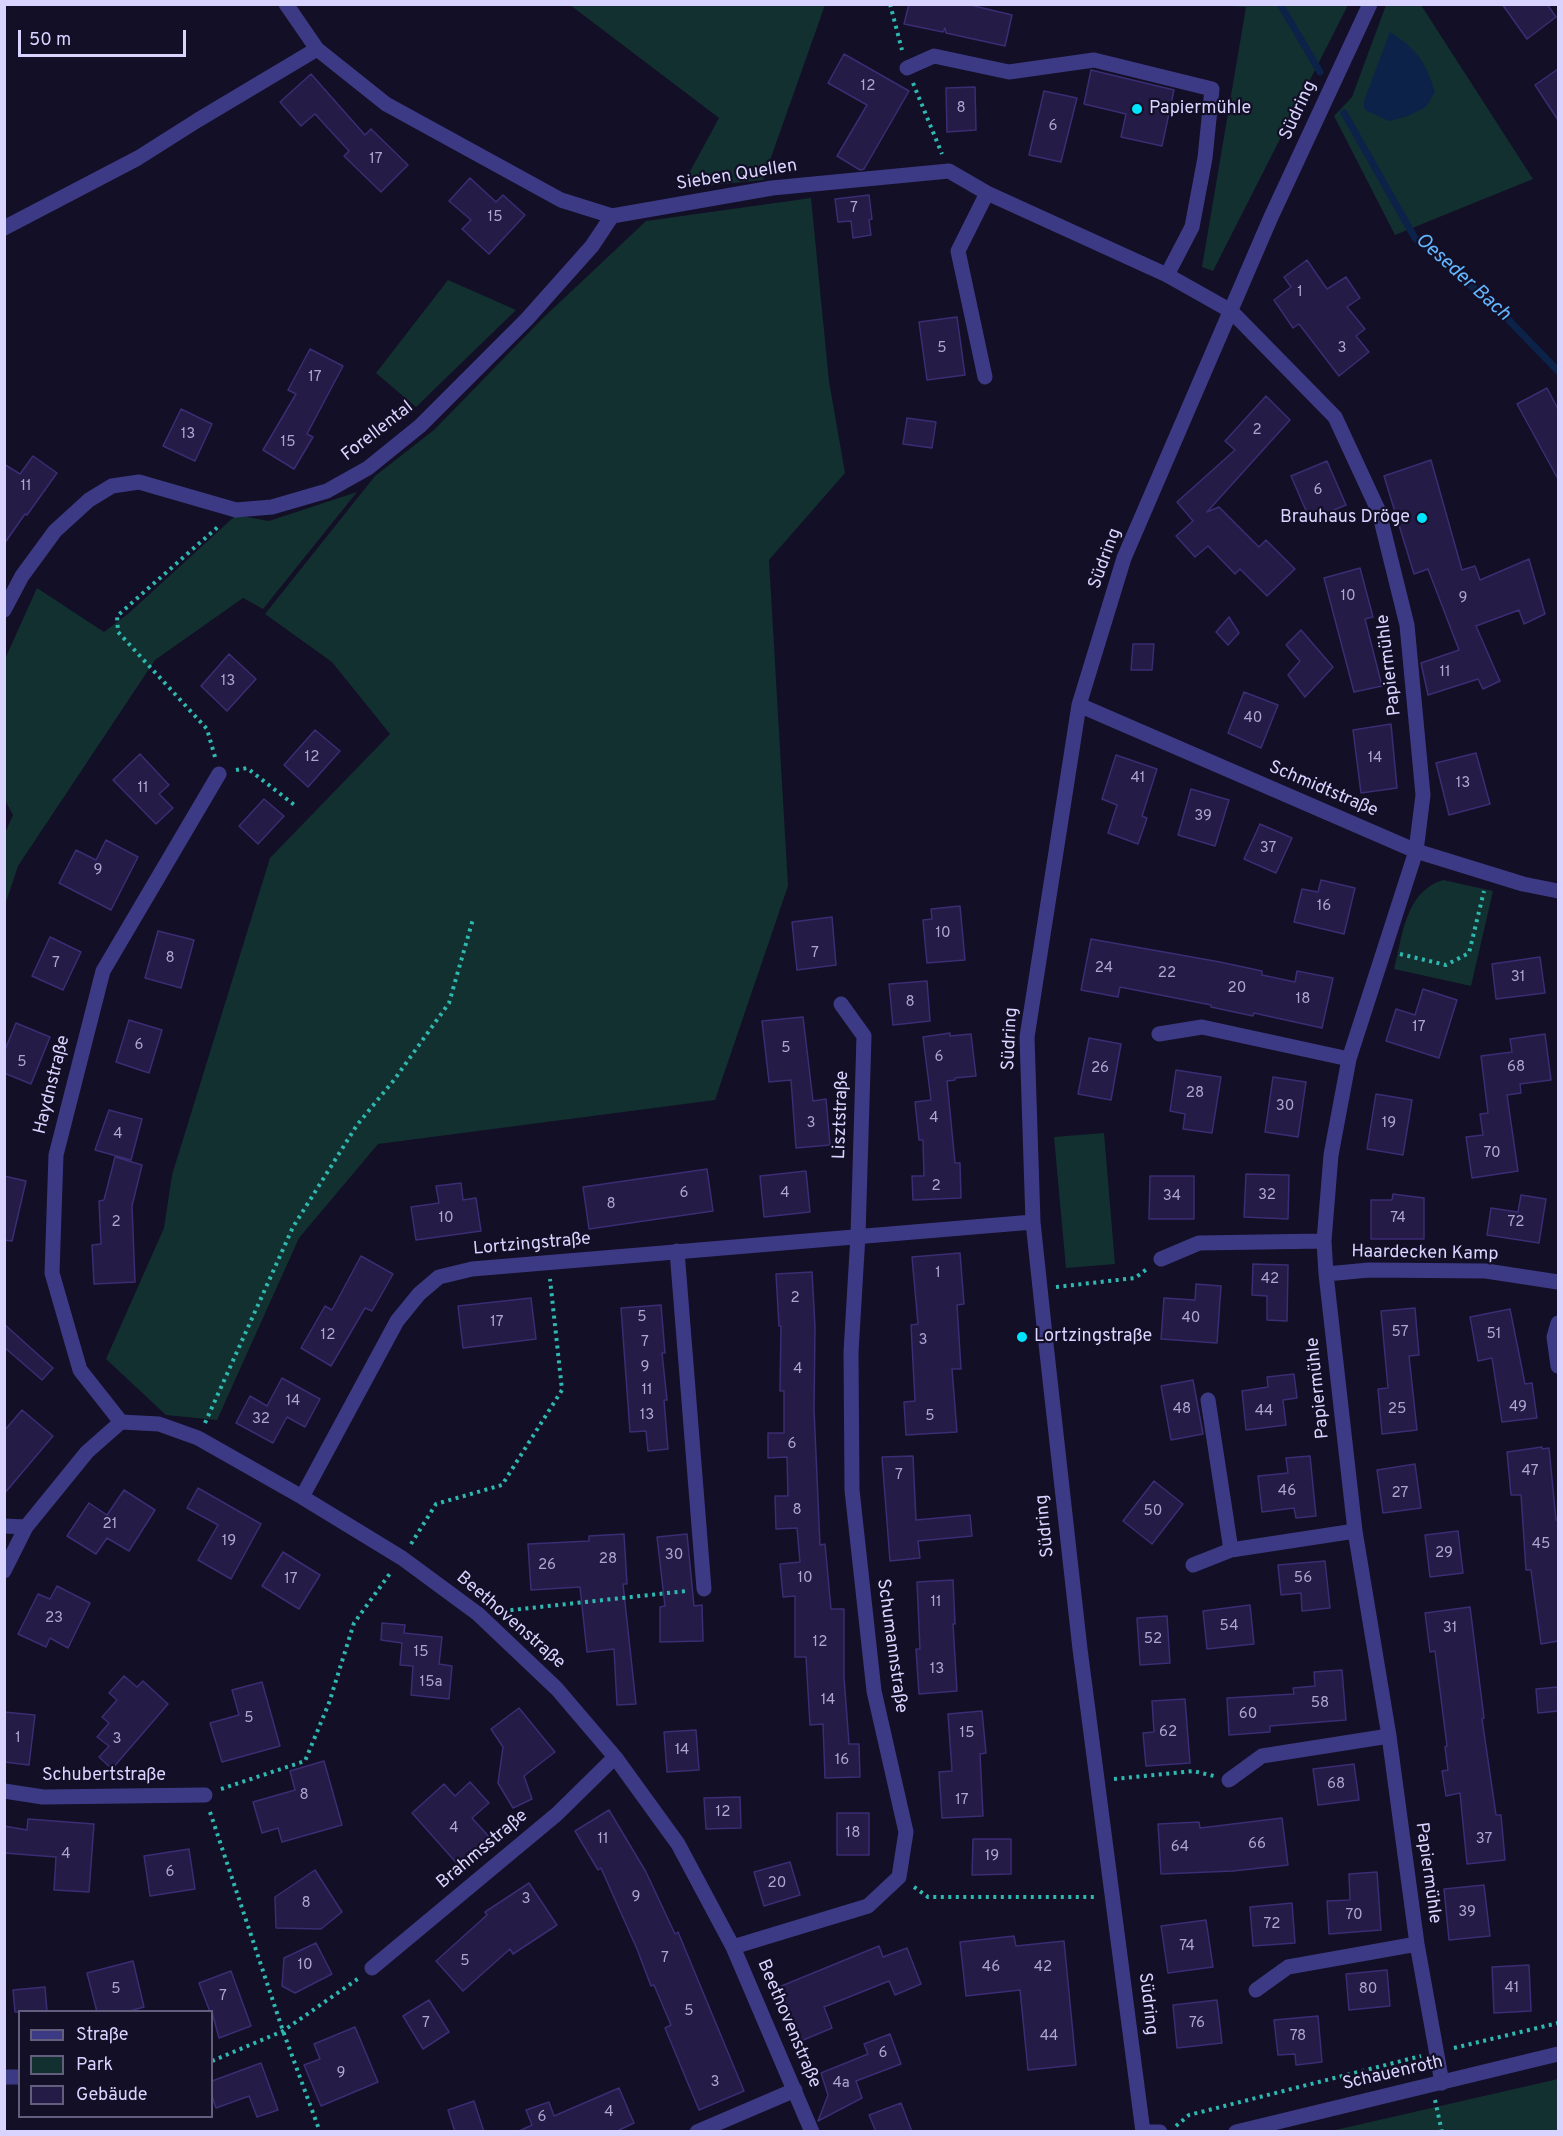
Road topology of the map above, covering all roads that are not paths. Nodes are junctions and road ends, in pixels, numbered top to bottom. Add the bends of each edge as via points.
1 (286, 4) edge
2 (1370, 4) edge
3 (316, 49) junction
4 (907, 68) road end
5 (987, 194) junction
6 (612, 216) junction
7 (4, 228) edge
8 (1167, 275) junction
9 (1231, 311) junction
10 (985, 377) dead end
11 (4, 610) edge
12 (1079, 705) junction
13 (219, 774) road end
14 (1416, 851) junction
15 (1558, 891) edge
16 (841, 1004) dead end
17 (1159, 1034) dead end
18 (1349, 1059) junction
19 (1033, 1222) junction
20 (858, 1235) junction
21 (1324, 1241) junction
22 (677, 1251) junction
23 (1161, 1259) road end
24 (1326, 1274) junction
25 (1558, 1282) edge
26 (1558, 1323) edge
27 (1558, 1366) edge
28 (1208, 1400) dead end
29 (121, 1422) junction
30 (302, 1497) junction
31 (4, 1526) edge
32 (26, 1527) junction
33 (1355, 1531) junction
34 (1232, 1550) junction
35 (1192, 1565) dead end
36 (4, 1571) edge
37 (704, 1589) road end
38 (1389, 1736) junction
39 (615, 1757) junction
40 (1229, 1780) road end
41 (4, 1791) edge
42 (205, 1795) road end
43 (1417, 1944) junction
44 (733, 1947) junction
45 (372, 1968) road end
46 (1256, 1990) dead end
47 (1558, 2054) edge
48 (1437, 2084) junction
49 (795, 2090) junction
50 (697, 2132) edge
51 (812, 2132) edge
52 (1144, 2132) edge
53 (1160, 2132) edge
54 (1236, 2132) edge

1 - 3 street, Sieben Quellen
2 - 9 street, Südring
3 - 6 street, Sieben Quellen via 386,104 561,200
3 - 7 street via 138,158
4 - 8 street via 934,56 1009,72 1094,60 1212,89 1192,227
5 - 6 street, Sieben Quellen via 949,171 772,188
5 - 8 street
5 - 10 street via 958,251
6 - 11 street, Forellental via 592,246 518,327 420,426 368,468 327,491 272,507 236,510 139,482 112,486 89,500 56,531 22,576
8 - 9 street
9 - 12 street, Südring via 1124,558
9 - 14 street, Papiermühle via 1335,417 1379,512 1407,625 1423,795
12 - 14 street, Schmidtstraße
12 - 19 street, Südring via 1027,1037
13 - 29 street, Haydnstraße via 103,971 56,1155 52,1273 80,1370
14 - 15 street, Schmidtstraße
14 - 18 street, Papiermühle
16 - 20 street, Lisztstraße via 864,1036
17 - 18 street via 1202,1027
18 - 21 street, Papiermühle via 1331,1155
19 - 20 street, Lortzingstraße
19 - 52 street, Südring via 1080,1649
20 - 22 street, Lortzingstraße
20 - 44 street, Schumannstraße via 851,1352 852,1490 874,1691 906,1832 898,1877 868,1906
21 - 23 street via 1199,1243
21 - 24 street, Papiermühle
22 - 30 street, Lortzingstraße via 472,1269 439,1277 397,1321
22 - 37 street
24 - 25 street, Haardecken Kamp via 1486,1270
24 - 33 street, Papiermühle
26 - 27 street via 1554,1337
28 - 34 street
29 - 30 street, Beethovenstraße via 159,1424 198,1438
29 - 32 street via 87,1452
30 - 39 street, Beethovenstraße via 402,1558 478,1614 557,1689
31 - 32 street
32 - 36 street
33 - 34 street
33 - 38 street, Papiermühle
34 - 35 street
38 - 40 street via 1262,1756
38 - 43 street, Papiermühle
39 - 44 street, Beethovenstraße via 678,1844
39 - 45 street, Brahmsstraße via 557,1814
41 - 42 street, Schubertstraße via 43,1797
43 - 46 street, Papiermühle via 1288,1967
43 - 48 street, Papiermühle via 1437,2052
44 - 49 street, Beethovenstraße
47 - 48 street, Schauenroth
48 - 54 street, Schauenroth
49 - 50 street
49 - 51 street, Beethovenstraße
52 - 53 street

